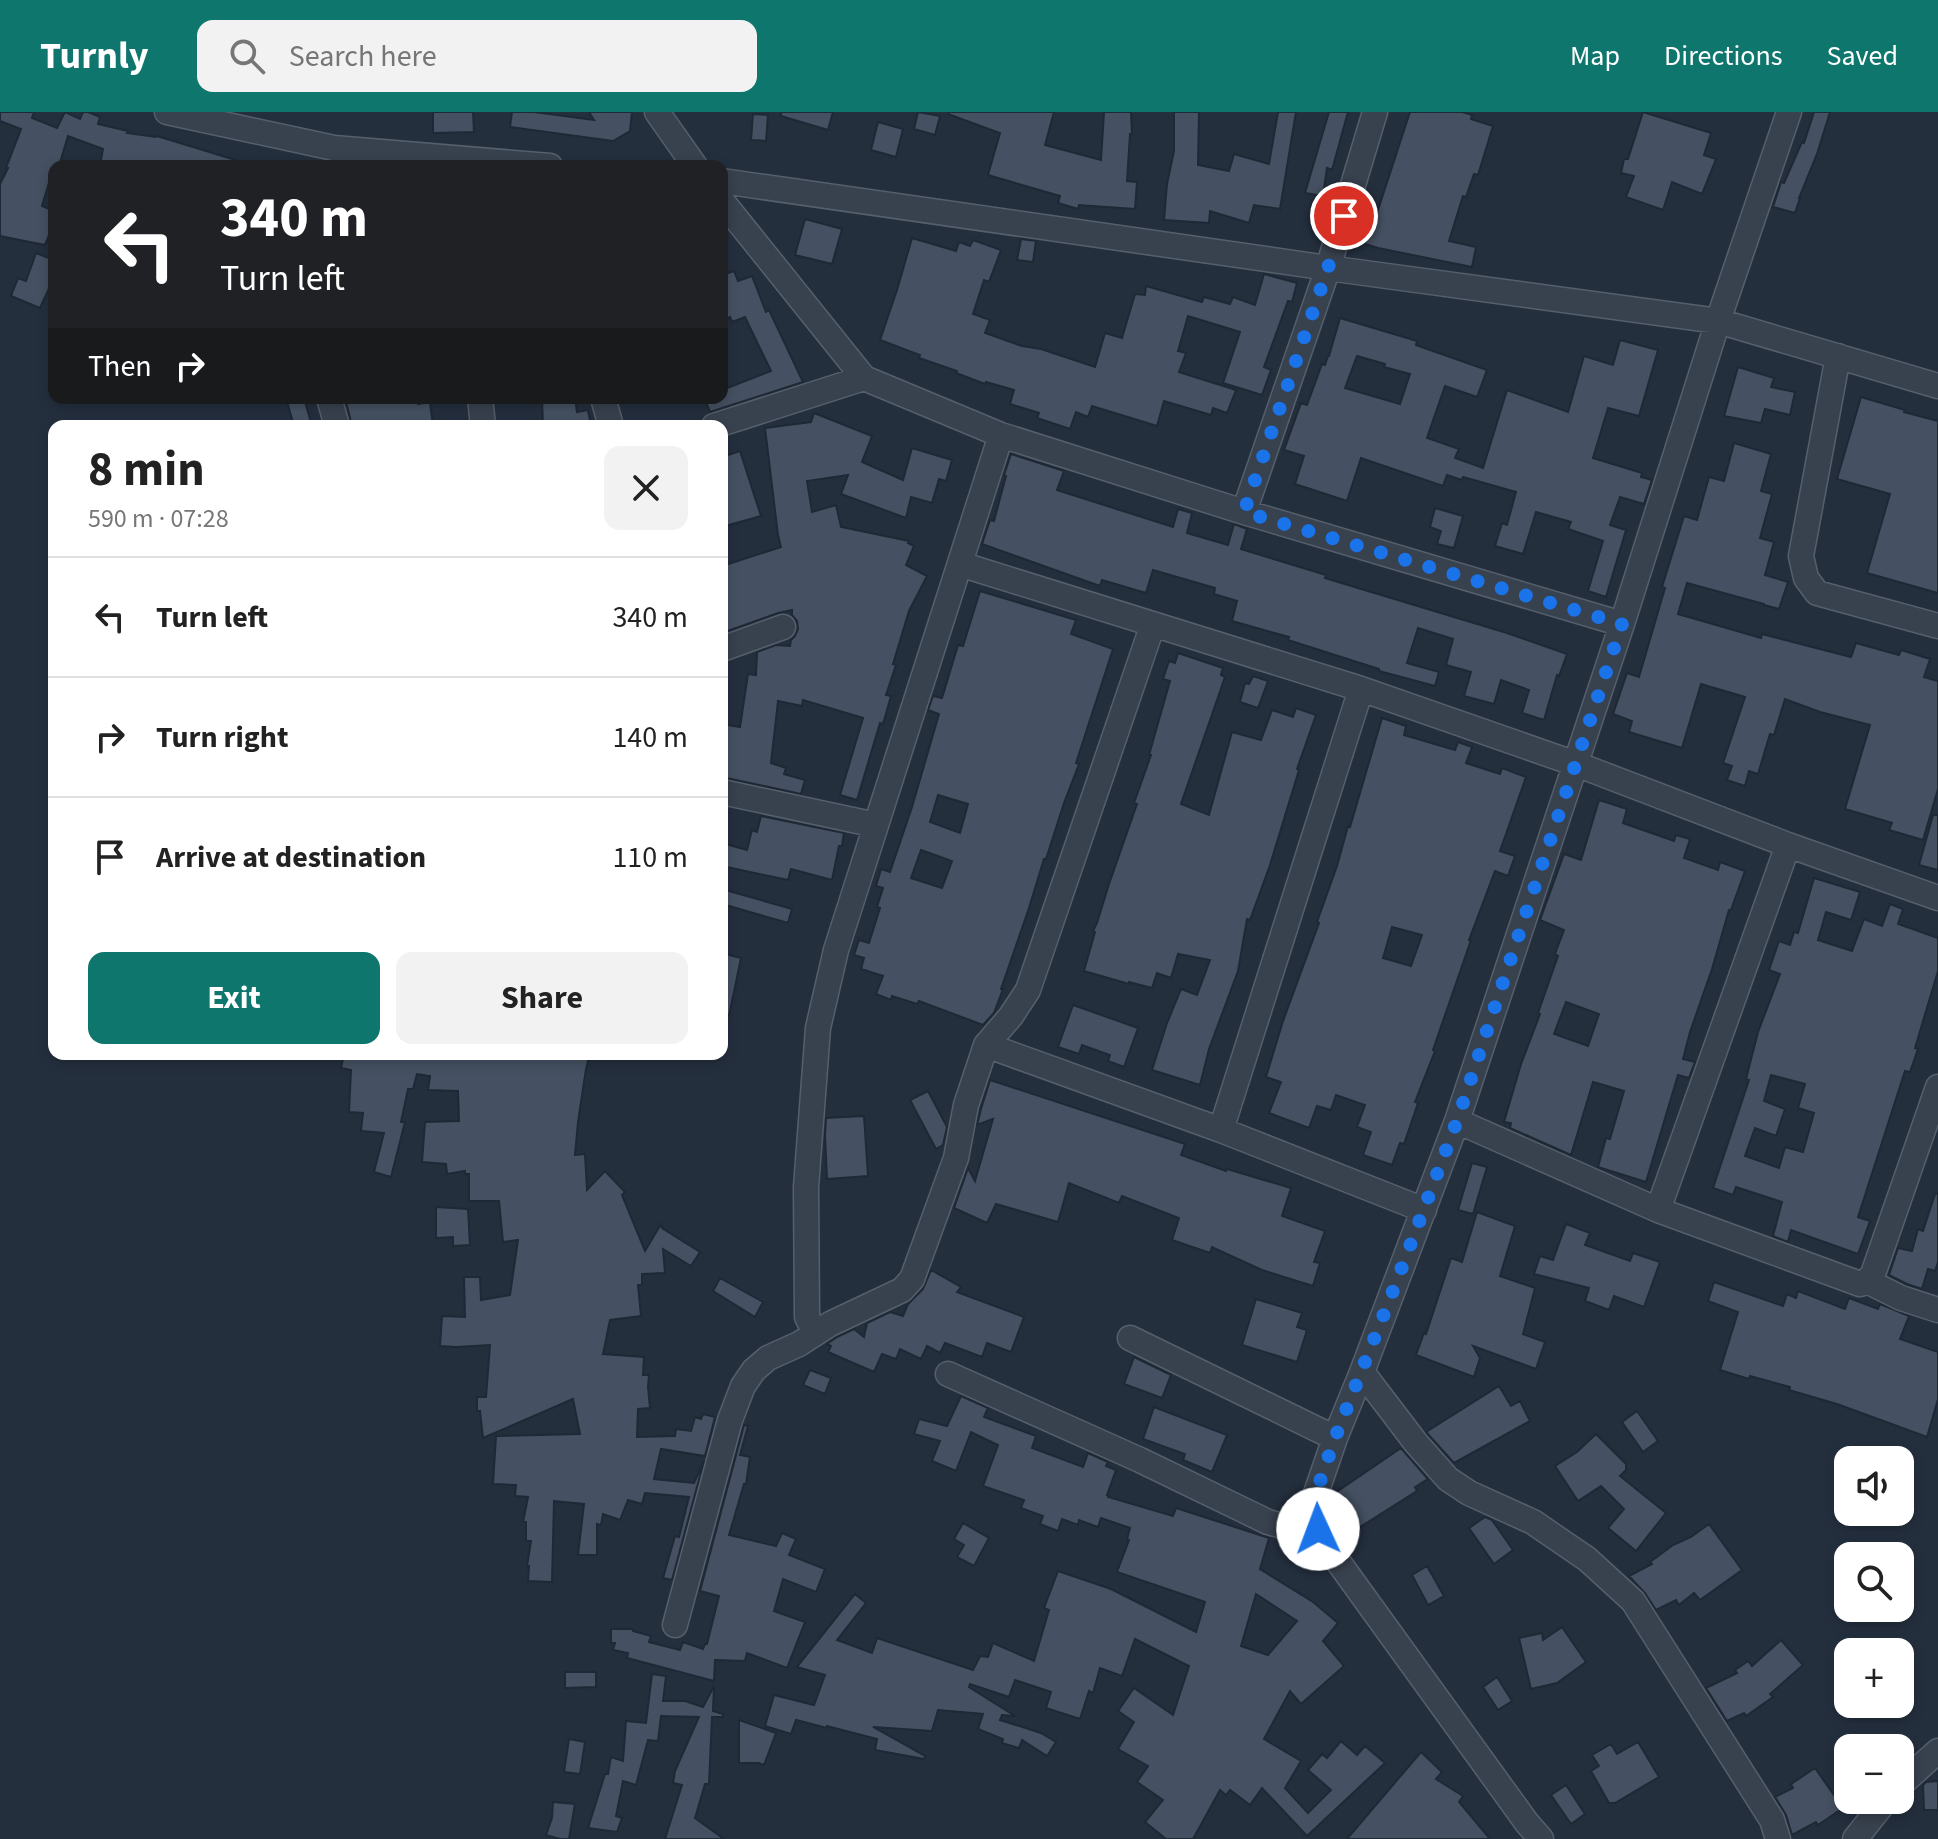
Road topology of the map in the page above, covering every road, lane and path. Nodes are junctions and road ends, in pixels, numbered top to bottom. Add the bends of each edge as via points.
1 (657, 112) edge
2 (1375, 112) edge
3 (1789, 112) edge
4 (184, 114) edge
5 (333, 157) edge
6 (405, 160) edge
7 (691, 160) edge
8 (728, 182) edge
9 (728, 208) edge
10 (1328, 268) junction
11 (1718, 321) junction
12 (1838, 356) junction
13 (864, 378) junction
14 (1938, 386) edge
15 (728, 422) edge
16 (1001, 435) junction
17 (1244, 512) junction
18 (960, 564) junction
19 (1153, 624) junction
20 (1622, 624) junction
21 (1938, 626) edge
22 (783, 627) dead end
23 (728, 647) edge
24 (1361, 689) junction
25 (1576, 764) junction
26 (728, 793) edge
27 (876, 825) junction
28 (1788, 845) junction
29 (1938, 898) edge
30 (986, 1045) junction
31 (1938, 1087) edge
32 (1457, 1121) junction
33 (1221, 1130) junction
34 (1424, 1210) junction
35 (1658, 1210) junction
36 (1867, 1281) junction
37 (1938, 1310) edge
38 (819, 1330) junction
39 (1130, 1338) dead end
40 (1362, 1372) junction
41 (948, 1374) dead end
42 (1335, 1438) junction
43 (1318, 1529) junction
44 (675, 1625) dead end
45 (1938, 1751) edge
46 (1914, 1772) edge
47 (1875, 1814) edge
48 (1541, 1839) edge
49 (1778, 1839) edge
50 (1855, 1839) edge

1 - 7 street
2 - 10 street
3 - 11 street
4 - 5 street
5 - 6 street
8 - 10 street
9 - 13 street
10 - 11 street
10 - 17 street
11 - 12 street
11 - 20 street
12 - 14 street
12 - 21 street via 1801,556 1806,578 1817,593
13 - 15 street
13 - 16 street
16 - 17 street
16 - 18 street
17 - 20 street
18 - 19 street
18 - 27 street
19 - 24 street
19 - 30 street via 1028,990
20 - 25 street
22 - 23 street
24 - 25 street
24 - 33 street
25 - 28 street
25 - 32 street
26 - 27 street
27 - 38 street via 836,950 818,1028 806,1187 807,1317
28 - 29 street
28 - 35 street
30 - 33 street
30 - 38 street via 956,1158 912,1279 902,1290
31 - 36 street
32 - 34 street
32 - 35 street
33 - 34 street
34 - 40 street
35 - 36 street via 1860,1284
36 - 37 street
38 - 44 street via 768,1358 743,1386
39 - 42 street
40 - 42 street
40 - 49 street via 1448,1479 1533,1522 1587,1559 1633,1601 1772,1820
41 - 43 street via 1268,1522
42 - 43 street via 1314,1499
43 - 48 street
45 - 46 street
47 - 50 street

